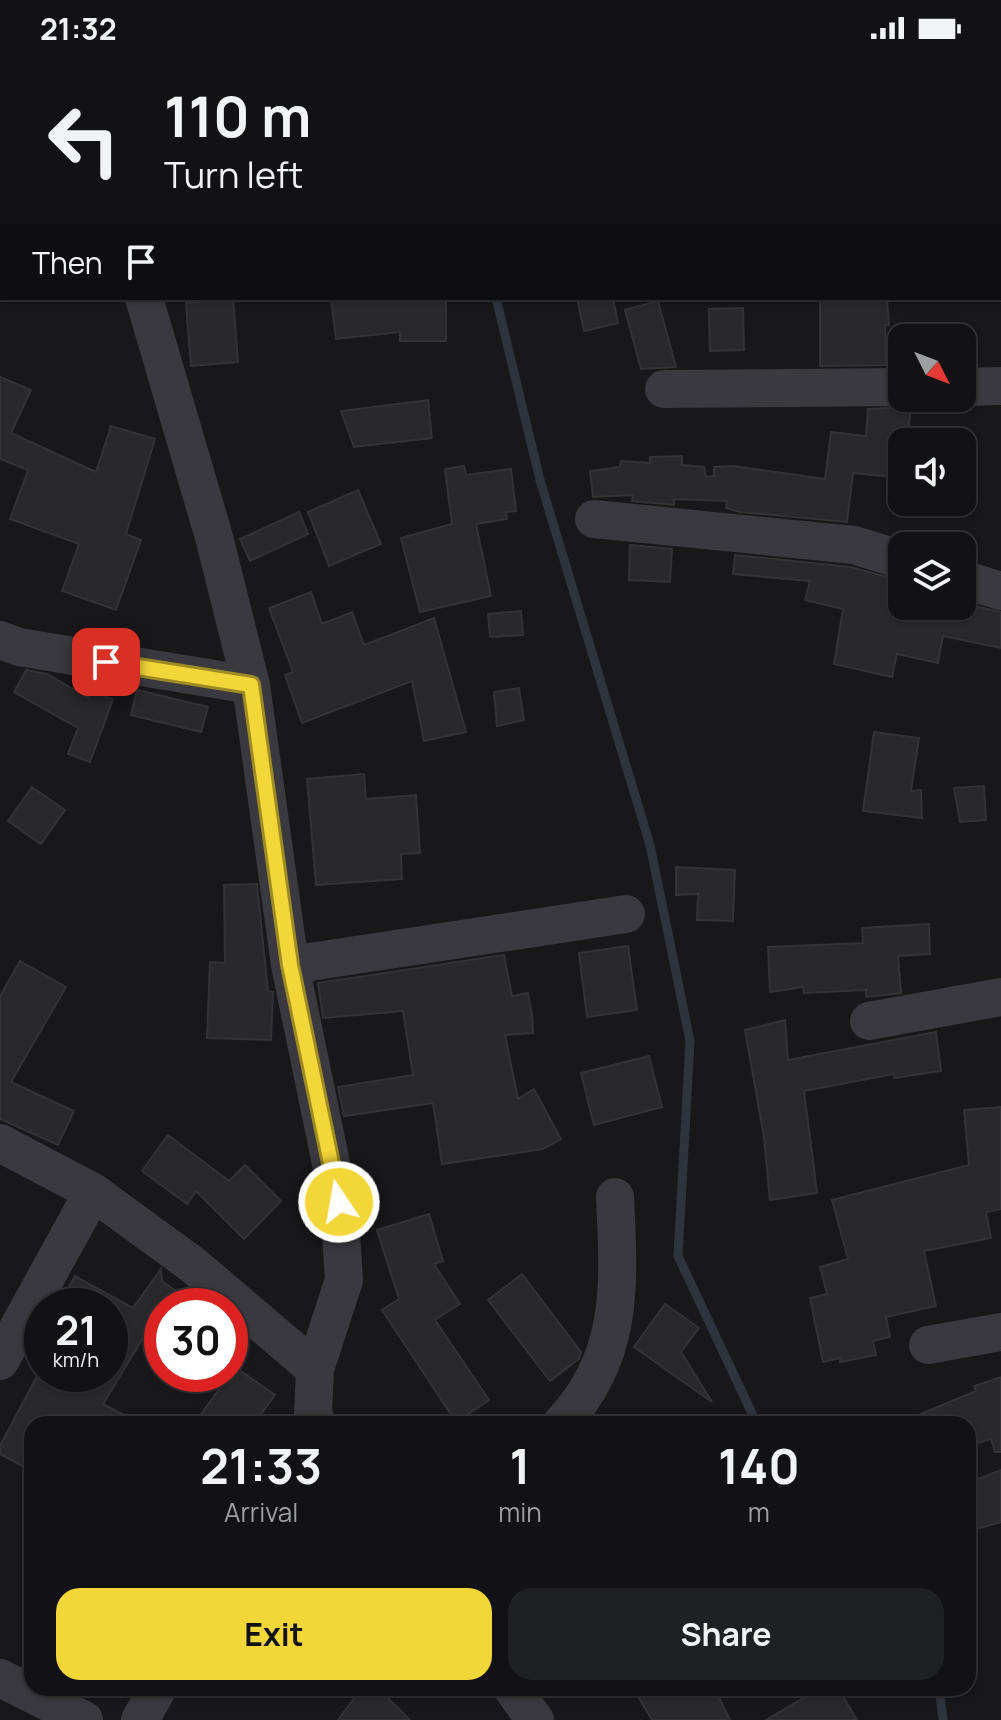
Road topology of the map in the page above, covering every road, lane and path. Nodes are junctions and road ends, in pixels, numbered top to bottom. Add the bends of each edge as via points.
1 (145, 300) edge
2 (1001, 386) edge
3 (888, 387) edge
4 (976, 387) edge
5 (664, 389) dead end
6 (594, 519) dead end
7 (888, 556) edge
8 (976, 583) edge
9 (1001, 591) edge
10 (0, 640) edge
11 (251, 685) junction
12 (626, 914) dead end
13 (290, 965) junction
14 (1001, 997) edge
15 (869, 1021) dead end
16 (0, 1143) edge
17 (93, 1192) junction
18 (615, 1197) dead end
19 (1001, 1332) edge
20 (928, 1345) dead end
21 (0, 1361) edge
22 (315, 1369) junction
23 (312, 1416) edge
24 (569, 1416) edge
25 (0, 1678) edge
26 (24, 1690) edge
27 (36, 1696) edge
28 (154, 1696) edge
29 (518, 1696) edge
30 (84, 1720) edge
31 (140, 1720) edge
32 (535, 1720) edge

1 - 11 street
2 - 4 street
3 - 5 street
6 - 7 street via 854,545
8 - 9 street
10 - 11 street
11 - 13 street
12 - 13 street
13 - 22 street via 339,1202 344,1280
14 - 15 street
16 - 17 street
17 - 21 street
17 - 22 street via 193,1265
18 - 24 street via 620,1288 608,1348 584,1400
19 - 20 street
22 - 23 street
25 - 26 street
27 - 30 street
28 - 31 street
29 - 32 street

